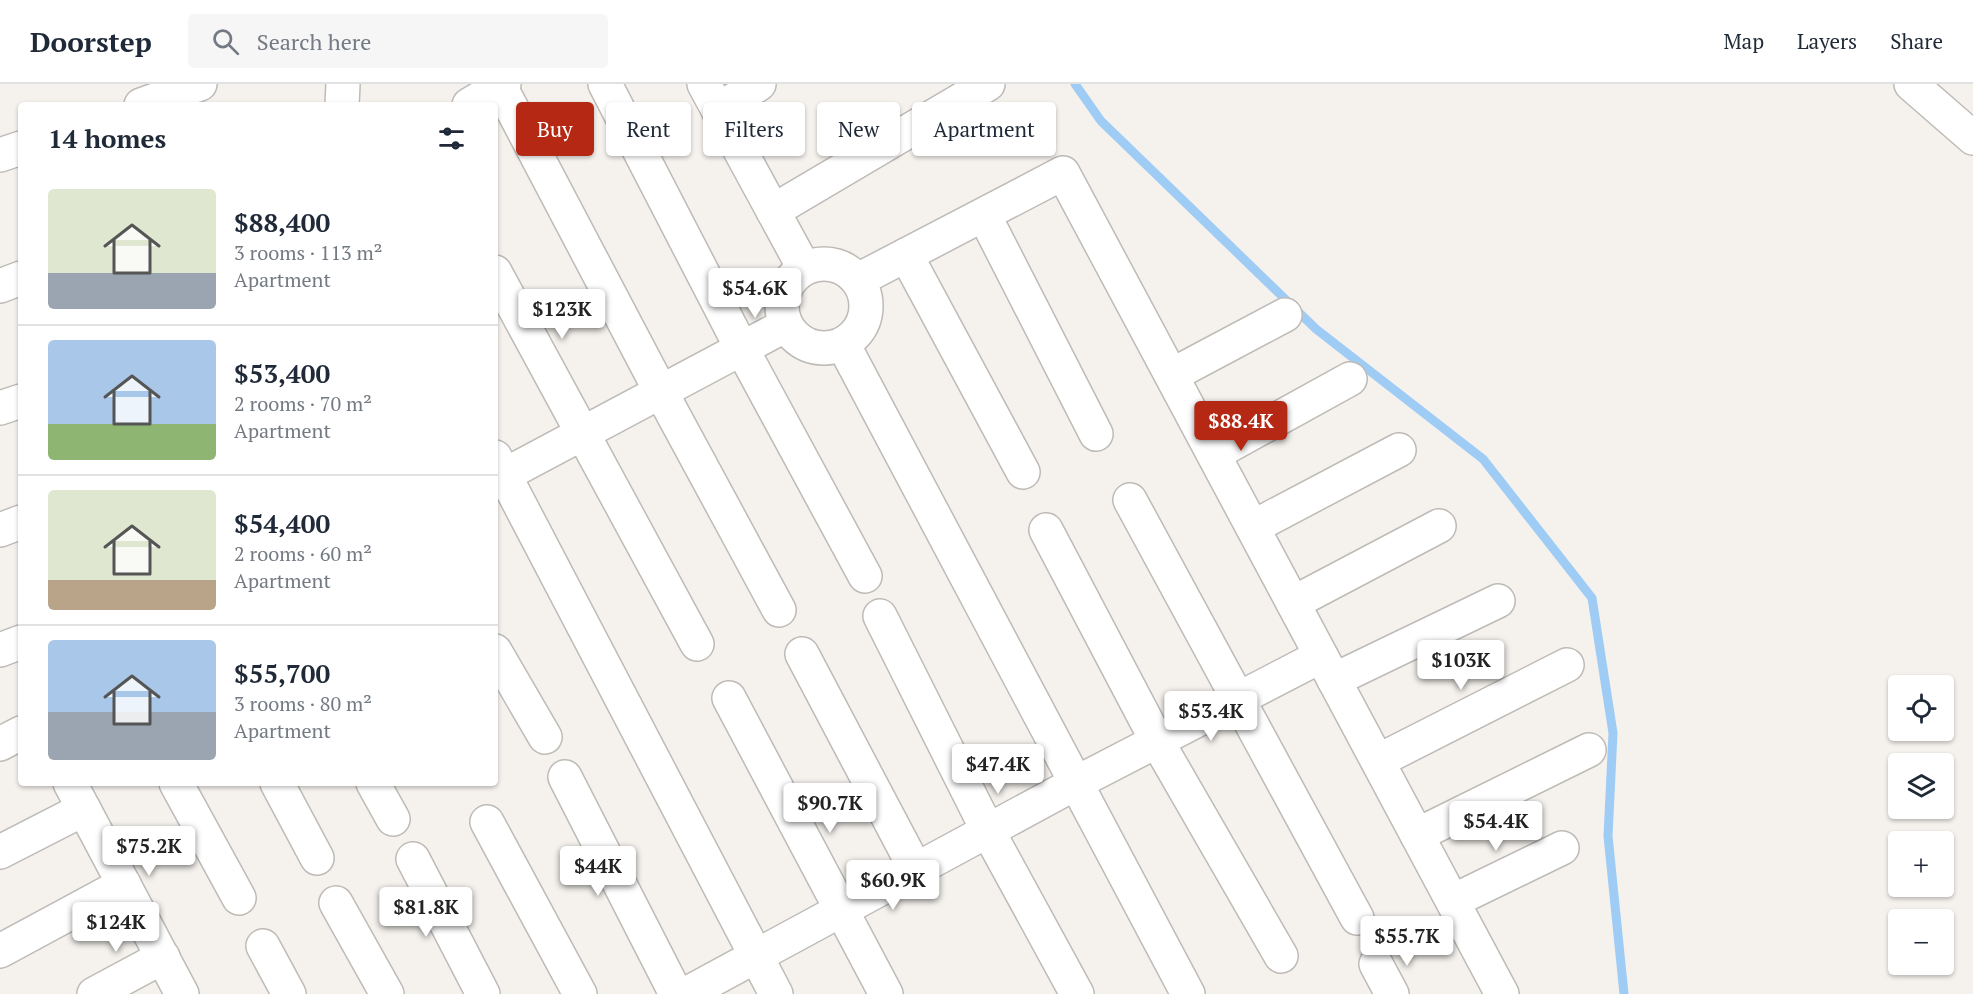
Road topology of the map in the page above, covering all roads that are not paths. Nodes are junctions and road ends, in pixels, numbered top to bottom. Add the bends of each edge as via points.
1 (200, 84) edge
2 (343, 84) edge
3 (605, 84) edge
4 (759, 84) edge
5 (988, 84) edge
6 (1911, 84) edge
7 (501, 85) edge
8 (711, 97) edge
9 (149, 102) edge
10 (342, 102) edge
11 (474, 102) edge
12 (1973, 138) edge
13 (18, 148) edge
14 (0, 155) edge
15 (773, 211) junction
16 (984, 215) junction
17 (906, 255) junction
18 (804, 268) junction
19 (498, 277) edge
20 (18, 279) edge
21 (858, 280) junction
22 (0, 286) edge
23 (1285, 315) dead end
24 (786, 325) junction
25 (843, 344) junction
26 (742, 349) junction
27 (1172, 375) junction
28 (1350, 378) dead end
29 (661, 392) junction
30 (18, 402) edge
31 (0, 408) edge
32 (584, 433) junction
33 (1096, 434) dead end
34 (1399, 450) dead end
35 (1214, 454) junction
36 (498, 471) edge
37 (1023, 472) dead end
38 (1130, 500) dead end
39 (18, 523) edge
40 (1439, 526) dead end
41 (1253, 527) junction
42 (0, 530) edge
43 (1046, 530) dead end
44 (866, 576) dead end
45 (1498, 601) dead end
46 (1293, 603) junction
47 (779, 610) dead end
48 (880, 616) dead end
49 (18, 643) edge
50 (697, 644) dead end
51 (0, 650) edge
52 (802, 654) dead end
53 (498, 656) edge
54 (1567, 665) dead end
55 (1328, 668) junction
56 (729, 698) dead end
57 (1237, 700) junction
58 (18, 735) edge
59 (545, 737) dead end
60 (1157, 741) junction
61 (0, 744) edge
62 (1589, 750) dead end
63 (1378, 762) junction
64 (565, 777) dead end
65 (1076, 783) junction
66 (178, 786) edge
67 (278, 786) edge
68 (375, 786) edge
69 (77, 796) edge
70 (393, 819) dead end
71 (487, 822) dead end
72 (988, 831) junction
73 (1417, 835) junction
74 (1562, 848) dead end
75 (0, 852) edge
76 (317, 858) dead end
77 (413, 859) dead end
78 (916, 870) junction
79 (124, 884) junction
80 (239, 898) dead end
81 (1453, 901) junction
82 (336, 903) dead end
83 (842, 910) junction
84 (1357, 918) dead end
85 (263, 946) dead end
86 (0, 951) edge
87 (756, 956) junction
88 (1281, 956) dead end
89 (163, 957) junction
90 (1376, 964) dead end
91 (94, 994) edge
92 (182, 994) edge
93 (289, 994) edge
94 (387, 994) edge
95 (483, 994) edge
96 (580, 994) edge
97 (676, 994) edge
98 (686, 994) edge
99 (776, 994) edge
100 (886, 994) edge
101 (1077, 994) edge
102 (1188, 994) edge
103 (1392, 994) edge
104 (1502, 994) edge

1 - 9 street
2 - 10 street
3 - 26 street
4 - 8 street
5 - 15 street
6 - 12 street
7 - 11 street
7 - 29 street
8 - 15 street
13 - 14 street
15 - 18 street
16 - 17 street
16 - 27 street via 1063,173
16 - 33 street
17 - 21 street
17 - 37 street
18 - 21 street via 824,263 844,268
18 - 24 street via 789,281 781,299
19 - 32 street
20 - 22 street
21 - 25 street via 866,297 866,315 858,332
23 - 27 street
24 - 25 street via 793,336 808,346 826,349
24 - 26 street
25 - 65 street
26 - 29 street
26 - 44 street
27 - 35 street
28 - 35 street
29 - 32 street
29 - 47 street
30 - 31 street
32 - 36 street
32 - 50 street
34 - 41 street
35 - 41 street
36 - 87 street
38 - 57 street
39 - 42 street
40 - 46 street
41 - 46 street
43 - 60 street
45 - 55 street
46 - 55 street
48 - 72 street
49 - 51 street
52 - 78 street
53 - 59 street
54 - 63 street
55 - 57 street
55 - 63 street
56 - 83 street
57 - 60 street
57 - 84 street
58 - 61 street
60 - 65 street
60 - 88 street
62 - 73 street
63 - 73 street
64 - 97 street
65 - 72 street
65 - 102 street
66 - 80 street
67 - 76 street
68 - 70 street
69 - 75 street
69 - 79 street
71 - 96 street
72 - 78 street
72 - 101 street
73 - 81 street
74 - 81 street
77 - 95 street
78 - 83 street
79 - 86 street
79 - 89 street
81 - 104 street
82 - 94 street
83 - 87 street
83 - 100 street
85 - 93 street
87 - 98 street
87 - 99 street
89 - 91 street
89 - 92 street
90 - 103 street

